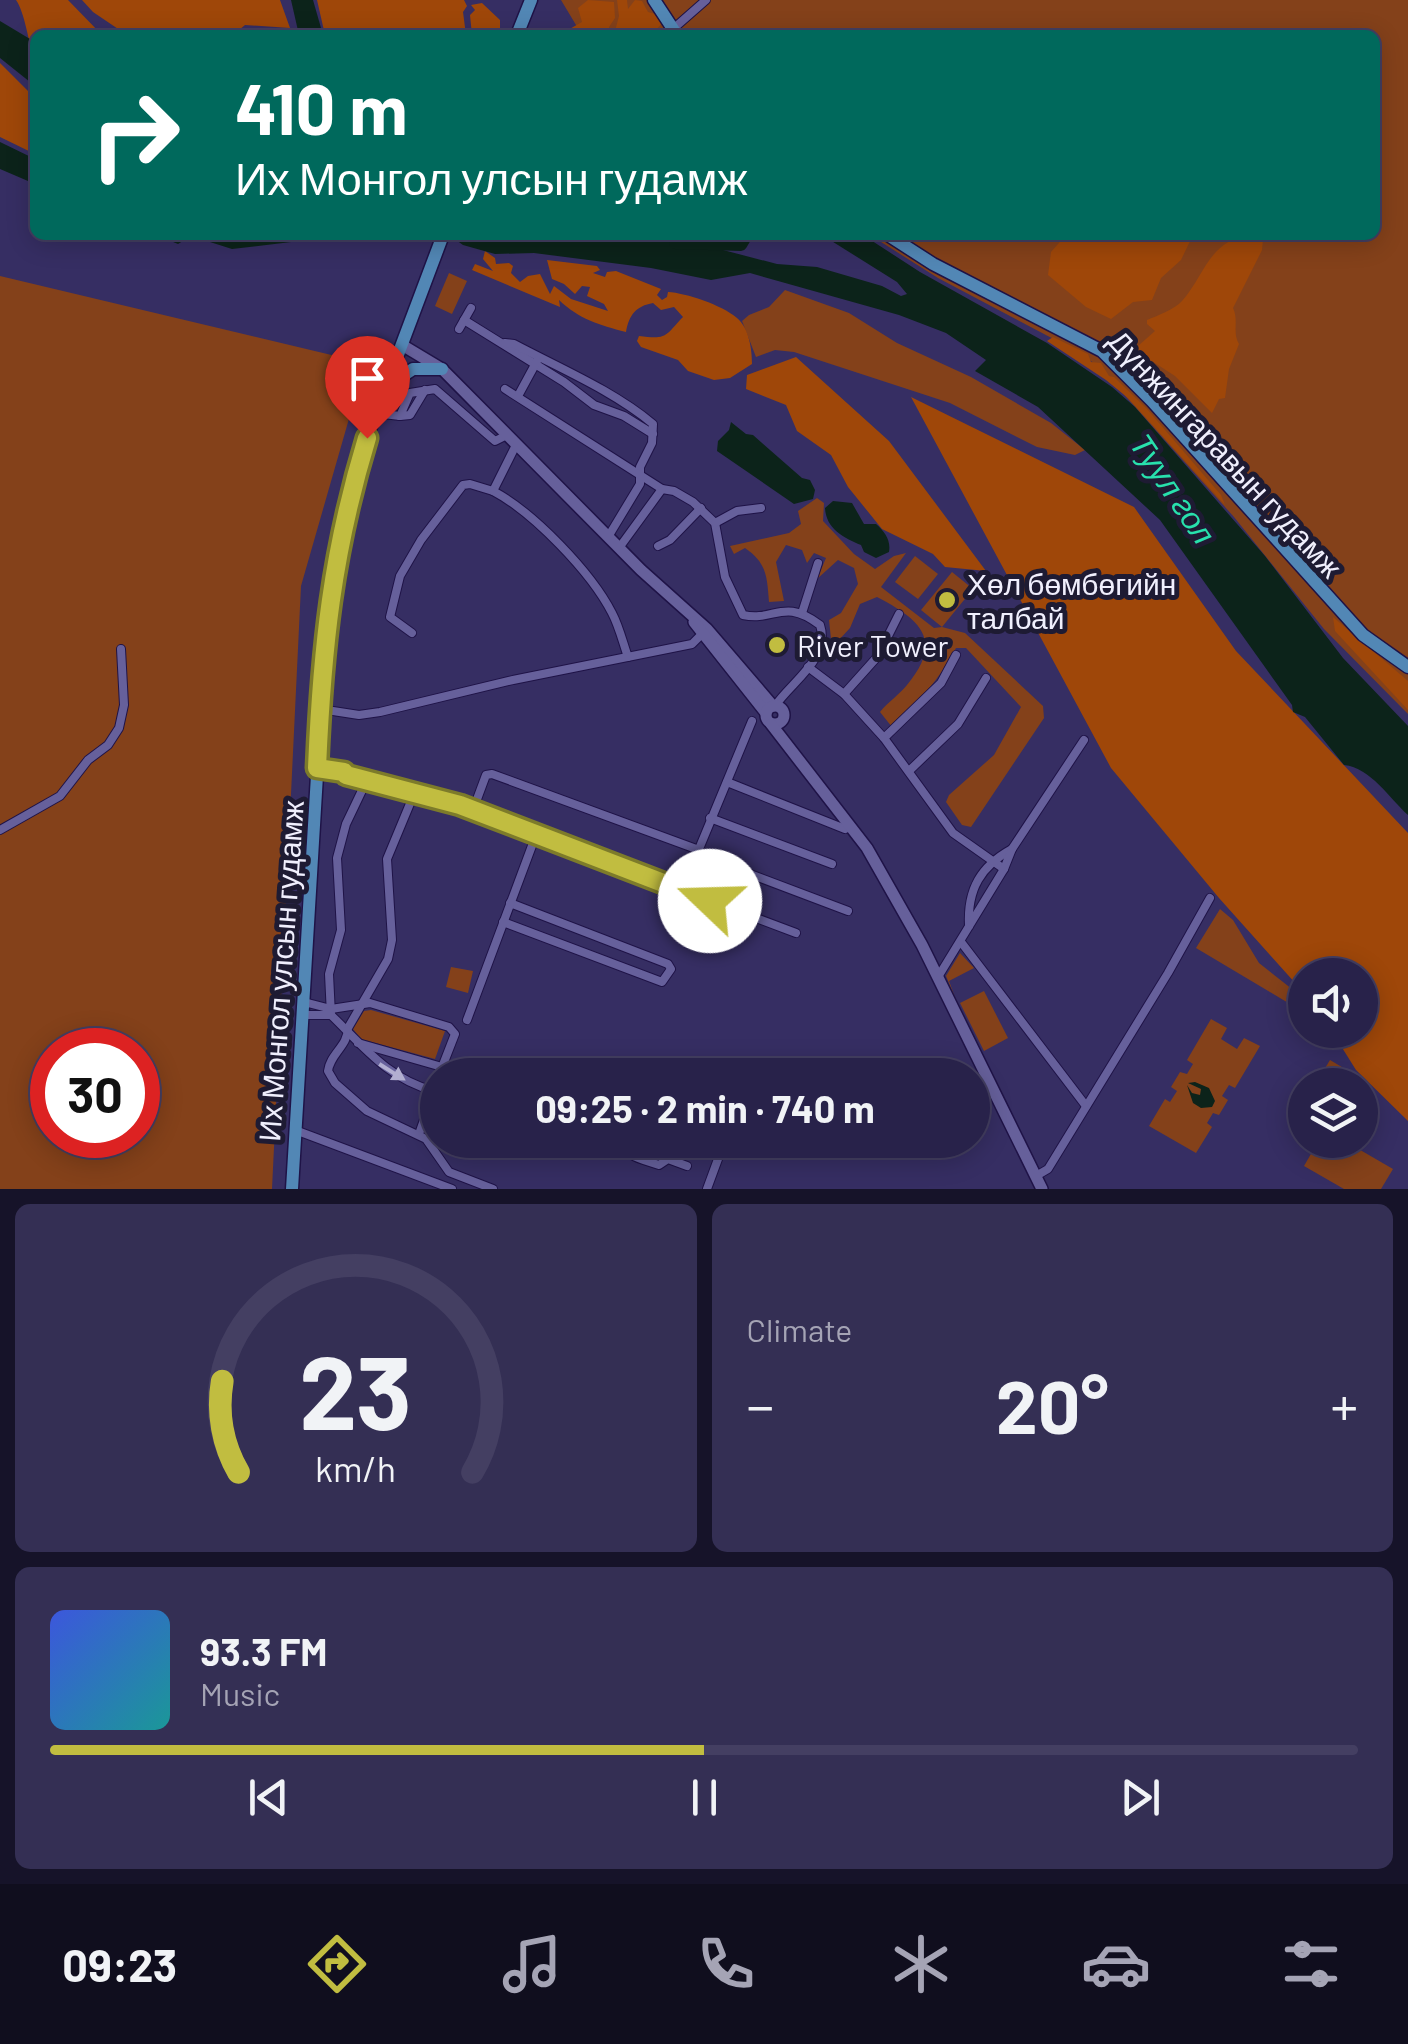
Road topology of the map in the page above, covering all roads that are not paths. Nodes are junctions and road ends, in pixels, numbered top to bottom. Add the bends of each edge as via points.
1 (654, 0) edge
2 (706, 0) edge
3 (530, 2) edge
4 (520, 30) edge
5 (674, 30) edge
6 (677, 30) edge
7 (441, 240) edge
8 (896, 240) edge
9 (470, 308) dead end
10 (464, 320) junction
11 (459, 329) dead end
12 (402, 345) junction
13 (537, 361) junction
14 (442, 369) junction
15 (384, 389) junction
16 (505, 389) dead end
17 (518, 396) junction
18 (375, 413) junction
19 (653, 434) junction
20 (512, 440) junction
21 (640, 475) junction
22 (662, 489) junction
23 (493, 491) junction
24 (701, 508) junction
25 (761, 508) dead end
26 (715, 522) junction
27 (608, 538) junction
28 (658, 546) dead end
29 (619, 548) junction
30 (818, 563) dead end
31 (802, 613) junction
32 (899, 614) dead end
33 (692, 618) junction
34 (412, 632) dead end
35 (701, 635) junction
36 (121, 649) dead end
37 (956, 655) dead end
38 (628, 657) junction
39 (808, 667) junction
40 (1408, 667) edge
41 (986, 678) dead end
42 (844, 694) junction
43 (320, 709) junction
44 (775, 713) junction
45 (752, 721) dead end
46 (884, 738) junction
47 (1084, 740) dead end
48 (317, 771) junction
49 (909, 771) junction
50 (367, 780) junction
51 (726, 782) junction
52 (414, 794) junction
53 (473, 810) junction
54 (710, 818) junction
55 (845, 828) dead end
56 (0, 830) edge
57 (536, 834) junction
58 (1012, 849) junction
59 (698, 852) junction
60 (990, 861) junction
61 (832, 864) dead end
62 (1004, 869) junction
63 (682, 890) junction
64 (1210, 898) dead end
65 (510, 903) junction
66 (848, 911) dead end
67 (503, 922) junction
68 (969, 926) junction
69 (575, 928) junction
70 (796, 933) dead end
71 (960, 942) junction
72 (569, 946) junction
73 (938, 977) junction
74 (363, 1003) junction
75 (304, 1008) junction
76 (331, 1012) junction
77 (467, 1020) dead end
78 (347, 1031) junction
79 (358, 1043) junction
80 (446, 1058) edge
81 (420, 1066) edge
82 (420, 1085) edge
83 (1086, 1106) junction
84 (295, 1130) junction
85 (420, 1131) edge
86 (419, 1134) junction
87 (640, 1158) edge
88 (719, 1158) edge
89 (688, 1166) dead end
90 (1036, 1176) junction
91 (292, 1189) edge
92 (452, 1189) edge
93 (492, 1189) edge
94 (708, 1189) edge
95 (1042, 1189) edge

1 - 5 main road
2 - 6 street
3 - 4 main road
7 - 12 main road, Их Монгол улсын гудамж
8 - 40 main road, Дүнжингаравын гудамж via 1102,351 1363,635
9 - 10 street
10 - 11 street
10 - 13 street
12 - 14 street
12 - 15 main road, Их Монгол улсын гудамж
13 - 17 street
13 - 19 street via 594,405
13 - 19 street via 603,388 651,422
14 - 15 main road via 413,369
14 - 20 street
15 - 18 main road, Их Монгол улсын гудамж
16 - 17 street
17 - 21 street
18 - 20 street via 410,415 426,390 438,391 496,441
18 - 43 main road, Их Монгол улсын гудамж via 332,579
19 - 21 street
20 - 23 street
20 - 27 street
21 - 22 street
21 - 27 street
22 - 24 street
22 - 29 street
23 - 34 street via 463,486 400,576 390,618
23 - 38 street via 566,552 612,613
24 - 26 street
24 - 28 street
25 - 26 street
26 - 31 street via 742,615
27 - 29 street
29 - 33 street
30 - 31 street
31 - 39 street via 820,625 823,637
32 - 42 street via 878,656
33 - 35 street
33 - 44 street
35 - 38 street via 692,644
35 - 44 street
36 - 56 street via 120,728 60,796
37 - 46 street via 941,683
38 - 43 street via 380,712
39 - 42 street
39 - 44 street
41 - 49 street via 958,724
42 - 46 street
43 - 48 main road, Их Монгол улсын гудамж
44 - 73 street via 785,743 867,848
45 - 51 street
46 - 49 street
47 - 58 street
48 - 50 street
48 - 75 main road, Их Монгол улсын гудамж
49 - 60 street via 953,833
50 - 52 street
50 - 76 street via 337,858 341,930 330,974
51 - 54 street
51 - 55 street
52 - 53 street
52 - 74 street via 387,859 388,959
53 - 57 street
53 - 59 street via 492,774
54 - 59 street
54 - 61 street
57 - 63 street
57 - 65 street
58 - 60 street
58 - 62 street
59 - 63 street
59 - 66 street
60 - 62 street
60 - 68 street via 975,887
62 - 68 street
63 - 70 street
64 - 83 street
65 - 67 street
65 - 69 street
67 - 72 street
67 - 77 street
68 - 71 street
69 - 72 street
69 - 72 street via 672,969 662,982
71 - 73 street
71 - 83 street
73 - 90 street
74 - 76 street
74 - 78 street
74 - 80 street via 451,1028
75 - 76 street
75 - 84 main road, Их Монгол улсын гудамж
76 - 78 street
78 - 79 street
78 - 86 street via 348,1040 330,1061 335,1084 367,1111
79 - 81 street
79 -> 82 street
83 - 90 street via 1048,1169
84 - 91 main road, Их Монгол улсын гудамж
84 - 92 street
85 - 86 street
86 - 93 street via 449,1172
87 - 89 street
88 - 94 street
90 - 95 street

